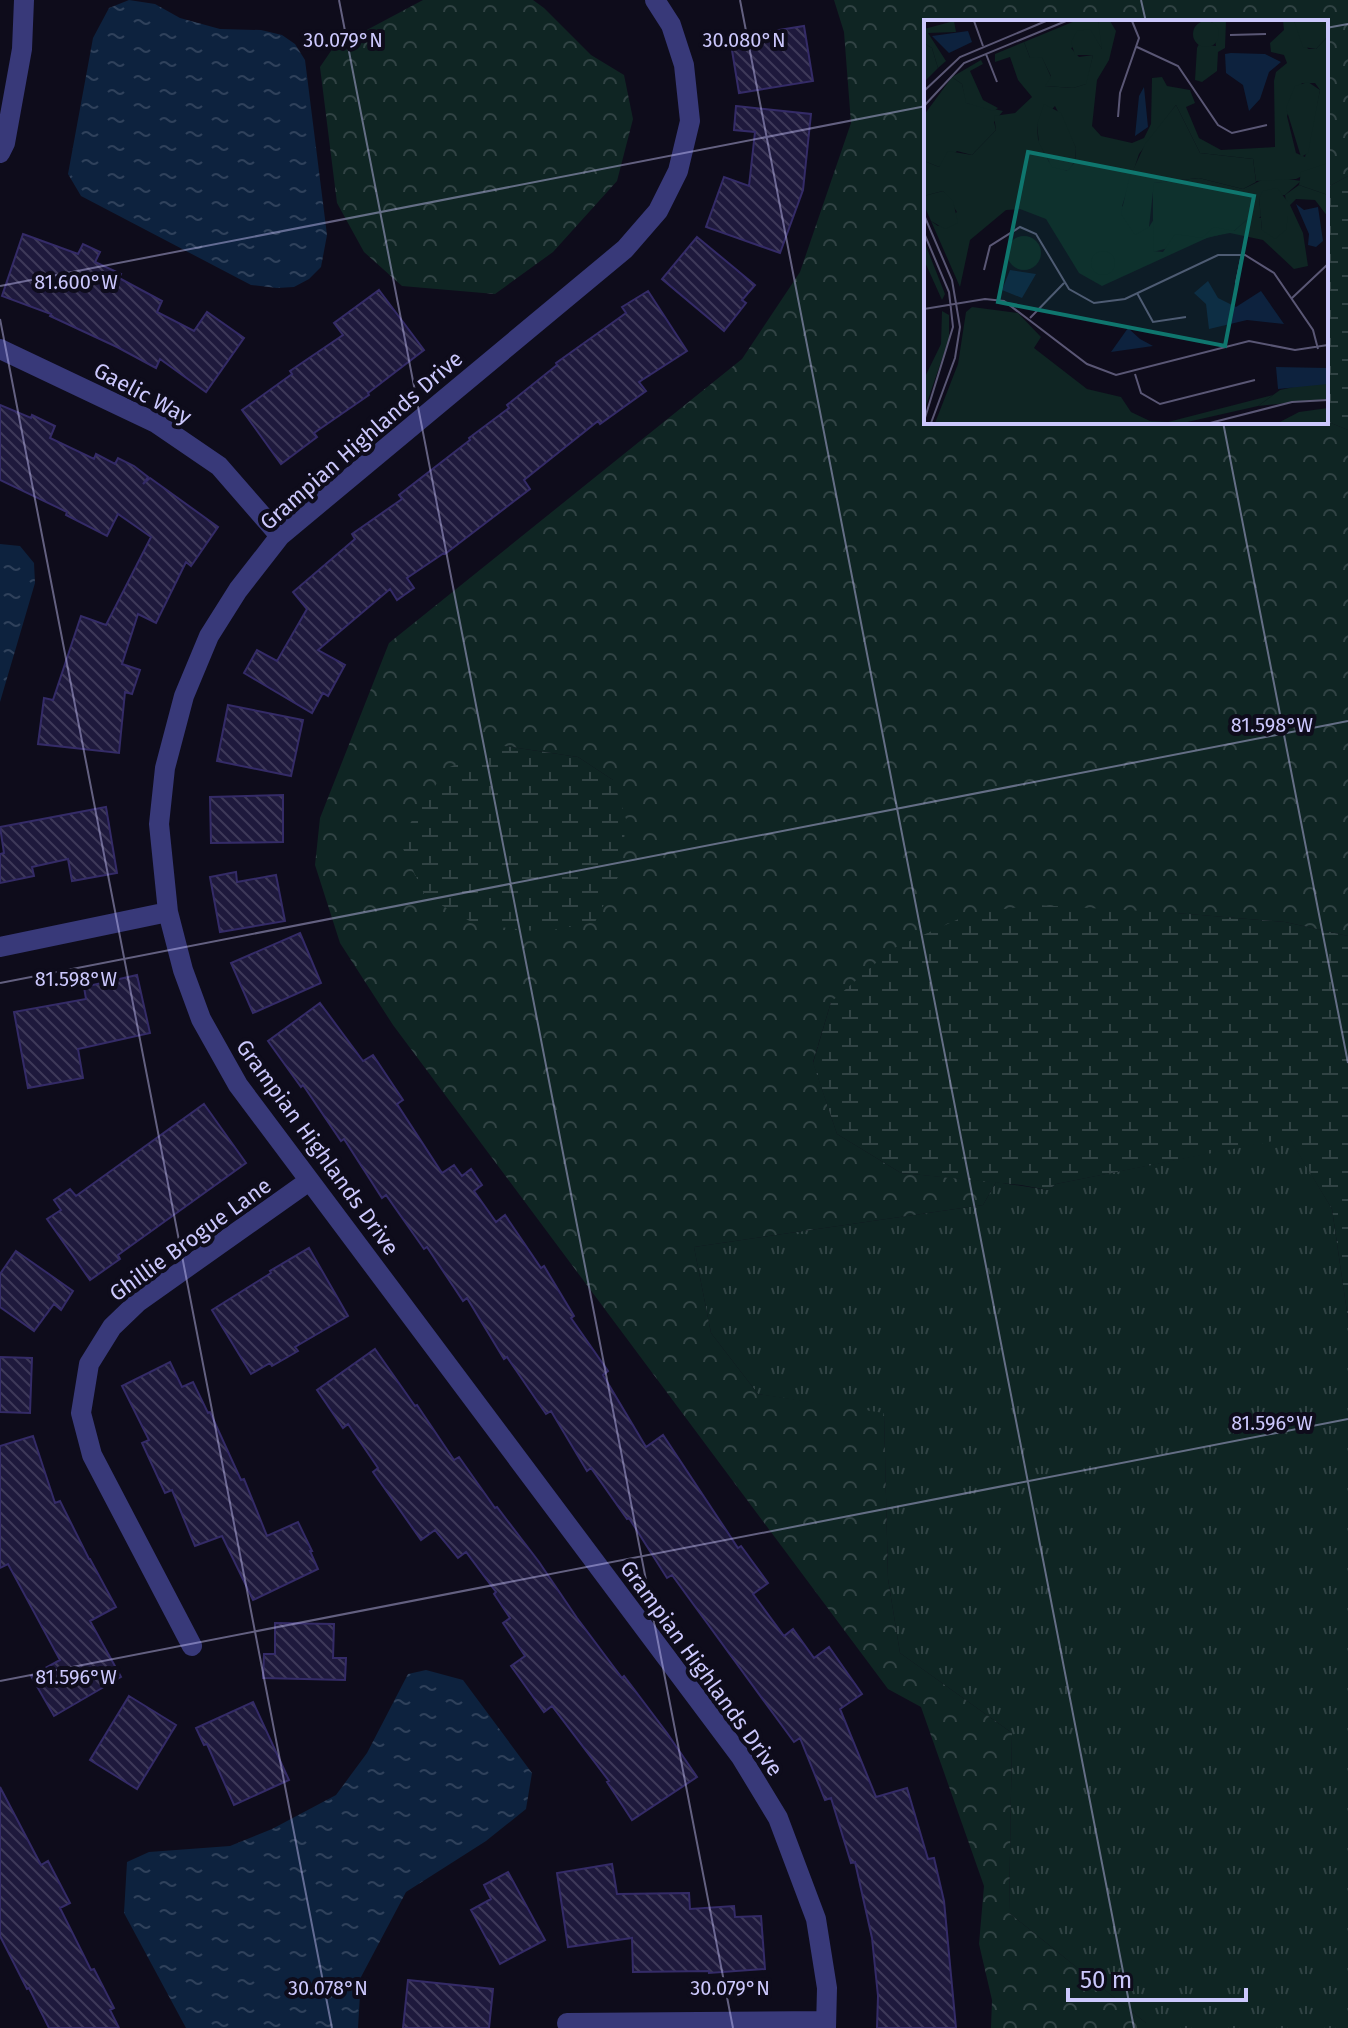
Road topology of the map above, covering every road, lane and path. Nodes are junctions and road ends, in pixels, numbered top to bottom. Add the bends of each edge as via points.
1 (24, 0) edge
2 (655, 0) edge
3 (0, 153) edge
4 (0, 349) edge
5 (280, 536) junction
6 (168, 912) junction
7 (0, 947) edge
8 (309, 1181) junction
9 (192, 1646) dead end
10 (567, 2023) dead end
11 (826, 2024) edge

1 - 3 street via 22,49
2 - 5 street, Grampian Highlands Drive via 671,25 684,65 690,121 678,171 658,211 625,249
4 - 5 street, Gaelic Way via 168,431 219,466
5 - 6 street, Grampian Highlands Drive via 209,636 184,696 165,768 159,824
6 - 7 street
6 - 8 street, Grampian Highlands Drive via 201,1019 238,1085
8 - 9 street, Ghillie Brogue Lane via 138,1302 112,1327 89,1364 81,1413 92,1455
8 - 11 street, Grampian Highlands Drive via 749,1769 778,1818 816,1919 827,1988
10 - 11 street

